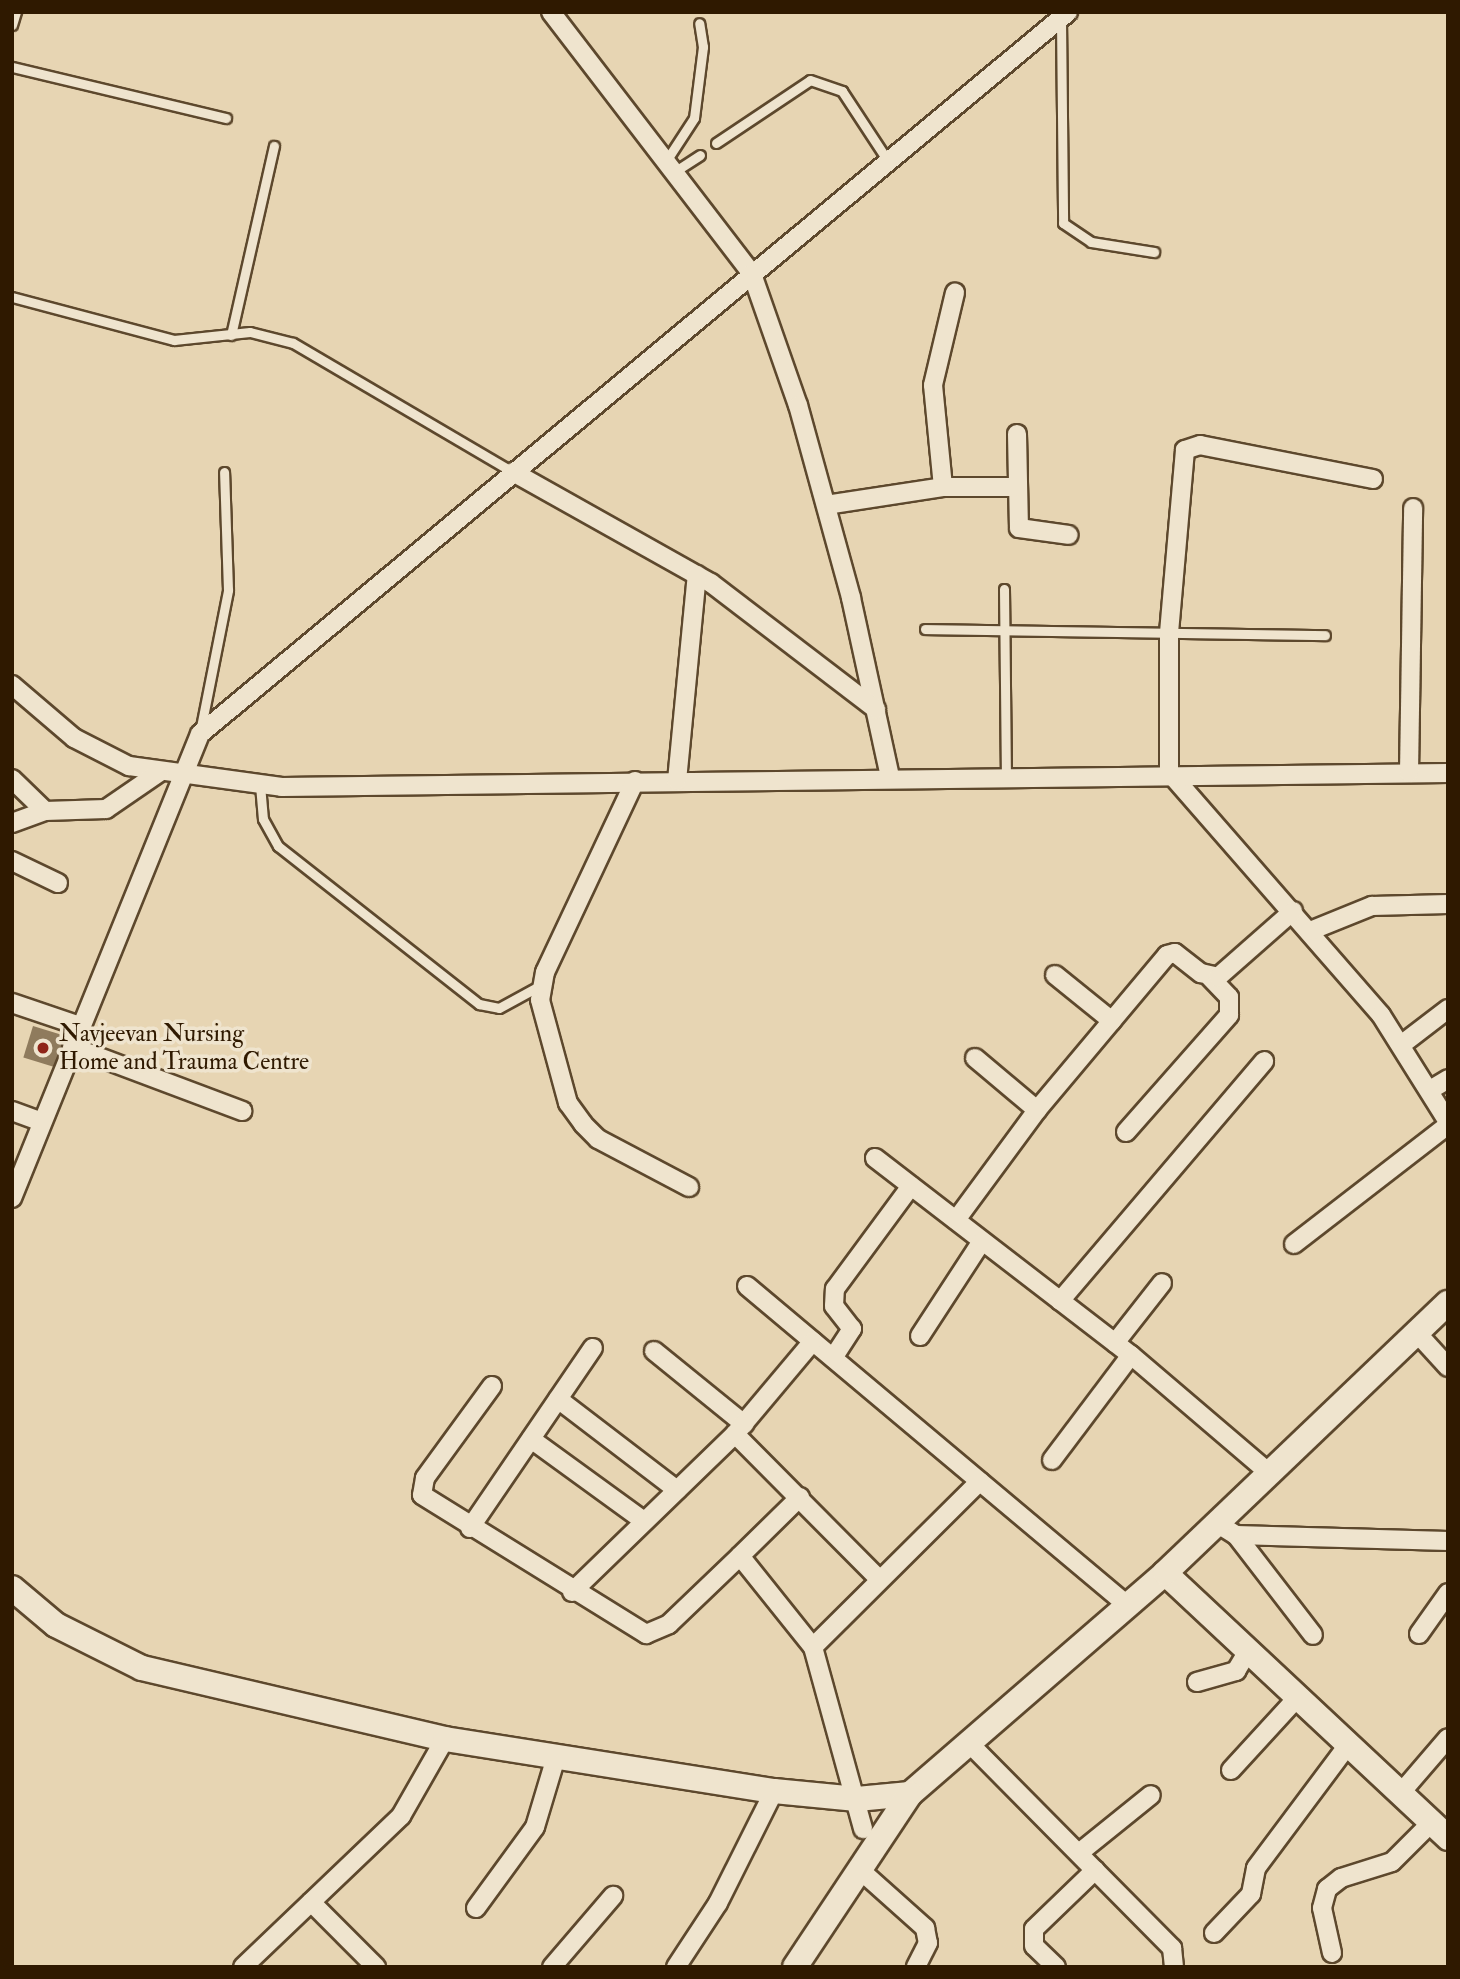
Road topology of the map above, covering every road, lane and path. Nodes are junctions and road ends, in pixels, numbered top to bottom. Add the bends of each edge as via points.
1 (16, 12) edge
2 (551, 12) edge
3 (1065, 15) edge
4 (699, 23) dead end
5 (12, 25) edge
6 (12, 67) edge
7 (226, 118) dead end
8 (716, 143) dead end
9 (274, 146) dead end
10 (699, 155) dead end
11 (888, 161) junction
12 (670, 167) junction
13 (1154, 252) dead end
14 (752, 274) junction
15 (955, 293) dead end
16 (12, 297) edge
17 (231, 335) junction
18 (1017, 434) dead end
19 (224, 472) dead end
20 (513, 472) junction
21 (1373, 479) dead end
22 (943, 487) junction
23 (1016, 487) junction
24 (826, 505) junction
25 (1413, 508) dead end
26 (1069, 536) dead end
27 (697, 575) junction
28 (1004, 589) dead end
29 (925, 629) dead end
30 (1169, 633) junction
31 (1004, 634) junction
32 (1325, 635) dead end
33 (12, 685) edge
34 (876, 709) junction
35 (200, 734) junction
36 (160, 772) junction
37 (1169, 772) junction
38 (1409, 773) junction
39 (1448, 773) edge
40 (1006, 775) junction
41 (179, 776) junction
42 (890, 777) junction
43 (12, 779) edge
44 (677, 781) junction
45 (635, 782) junction
46 (260, 785) junction
47 (46, 811) junction
48 (12, 823) edge
49 (12, 862) edge
50 (58, 883) dead end
51 (1448, 904) edge
52 (1293, 911) junction
53 (1310, 931) junction
54 (1055, 975) dead end
55 (1210, 977) junction
56 (541, 985) junction
57 (12, 1003) edge
58 (1448, 1009) edge
59 (1112, 1020) junction
60 (80, 1026) junction
61 (1401, 1045) junction
62 (72, 1047) junction
63 (975, 1058) dead end
64 (1264, 1061) dead end
65 (1448, 1079) edge
66 (1430, 1090) junction
67 (1037, 1110) junction
68 (12, 1111) edge
69 (242, 1111) dead end
70 (42, 1122) junction
71 (1448, 1124) edge
72 (1126, 1132) dead end
73 (875, 1158) dead end
74 (911, 1186) junction
75 (689, 1187) dead end
76 (12, 1198) edge
77 (956, 1220) junction
78 (982, 1241) junction
79 (1294, 1244) dead end
80 (1162, 1283) dead end
81 (747, 1286) dead end
82 (1060, 1301) junction
83 (1448, 1303) edge
84 (1417, 1333) junction
85 (920, 1336) dead end
86 (813, 1341) junction
87 (1115, 1343) junction
88 (593, 1348) dead end
89 (654, 1351) dead end
90 (1131, 1355) junction
91 (833, 1358) junction
92 (1448, 1367) edge
93 (492, 1386) dead end
94 (558, 1399) junction
95 (740, 1429) junction
96 (531, 1439) junction
97 (1052, 1460) dead end
98 (1269, 1472) junction
99 (981, 1481) junction
100 (677, 1490) junction
101 (800, 1497) junction
102 (645, 1521) junction
103 (470, 1528) junction
104 (1226, 1528) junction
105 (1448, 1541) edge
106 (740, 1556) junction
107 (879, 1579) junction
108 (12, 1588) edge
109 (1144, 1591) junction
110 (572, 1592) junction
111 (1448, 1593) edge
112 (1419, 1634) dead end
113 (1312, 1635) dead end
114 (813, 1647) junction
115 (1248, 1649) junction
116 (1197, 1682) dead end
117 (1298, 1697) junction
118 (1448, 1738) edge
119 (445, 1739) junction
120 (969, 1743) junction
121 (1348, 1745) junction
122 (556, 1757) junction
123 (1231, 1770) dead end
124 (774, 1791) junction
125 (910, 1794) junction
126 (1151, 1795) dead end
127 (1399, 1795) junction
128 (857, 1799) junction
129 (863, 1829) dead end
130 (1440, 1831) edge
131 (1079, 1853) junction
132 (859, 1870) junction
133 (1096, 1870) junction
134 (613, 1896) dead end
135 (311, 1902) junction
136 (476, 1908) dead end
137 (1213, 1933) dead end
138 (1332, 1953) dead end
139 (243, 1967) edge
140 (376, 1967) edge
141 (552, 1967) edge
142 (677, 1967) edge
143 (795, 1967) edge
144 (916, 1967) edge
145 (1056, 1967) edge
146 (1174, 1967) edge

1 - 5 lane
2 - 12 street
3 - 11 street
3 - 13 lane via 1063,223 1091,242
4 - 12 lane via 703,47 694,118
6 - 7 lane
8 - 11 lane via 810,80 842,91
9 - 17 lane
10 - 12 lane
11 - 14 street
12 - 14 street
14 - 20 street
14 - 24 street via 799,405
15 - 22 street via 933,384
16 - 17 lane via 174,340
17 - 20 lane via 250,332 293,343
18 - 23 street
19 - 35 lane via 228,590
20 - 27 street
20 - 35 street
21 - 30 street via 1200,445 1185,450
22 - 23 street
22 - 24 street
23 - 26 street via 1019,528
24 - 34 street
25 - 38 street
27 - 34 street
27 - 44 street
28 - 31 lane
29 - 31 lane
30 - 31 lane
30 - 32 lane
30 - 37 street
31 - 40 lane
33 - 36 street via 99,754
34 - 42 street
35 - 41 street
36 - 41 street
36 - 47 street via 106,810
37 - 38 street
37 - 40 street
37 - 52 street
38 - 39 street
40 - 42 street
41 - 46 street
41 - 60 street
42 - 44 street
43 - 47 street
44 - 45 street
45 - 46 street
45 - 56 street
46 - 56 lane via 263,819 278,846 480,1004 499,1008
47 - 48 street
49 - 50 street
51 - 53 street via 1372,906
52 - 53 street
52 - 55 street via 1227,972
53 - 61 street
54 - 59 street
55 - 59 street via 1182,956 1167,955
55 - 72 street via 1229,997 1229,1015
56 - 75 street via 542,1017 568,1103 583,1124 597,1139
57 - 60 street
58 - 61 street
59 - 67 street
60 - 62 street
61 - 66 street
62 - 69 street
62 - 70 street
63 - 67 street
64 - 82 street
65 - 66 street
66 - 71 street
67 - 77 street
68 - 70 street
70 - 76 street
71 - 79 street
73 - 74 street
74 - 77 street
74 - 91 street via 835,1289 834,1306 852,1329
77 - 78 street
78 - 82 street
78 - 85 street
80 - 87 street
81 - 86 street
82 - 87 street
83 - 84 street
84 - 92 street
84 - 98 street
86 - 91 street
86 - 95 street
87 - 90 street
88 - 94 street
89 - 95 street
90 - 97 street
90 - 98 street
91 - 99 street
93 - 103 street via 422,1486 428,1502
94 - 96 street
94 - 100 street
95 - 100 street
95 - 101 street
96 - 102 street
96 - 103 street
98 - 104 street
99 - 107 street
99 - 109 street
100 - 102 street
101 - 106 street
101 - 107 street
102 - 110 street
103 - 110 street
104 - 105 street
104 - 109 street
104 - 113 street
106 - 110 street via 659,1632 630,1628
106 - 114 street
107 - 114 street
108 - 119 street via 56,1625 142,1668
109 - 115 street
109 - 120 street
111 - 112 street
114 - 128 street
115 - 116 street via 1236,1671
115 - 117 street
117 - 121 street
117 - 123 street
118 - 127 street
119 - 122 street
119 - 135 street via 401,1816
120 - 125 street
120 - 131 street
121 - 127 street
121 - 137 street via 1259,1864 1251,1894
122 - 124 street
122 - 136 street via 535,1827
124 - 128 street
124 - 142 street via 718,1903
125 - 128 street
125 - 132 street
126 - 131 street
127 - 130 street
128 - 129 street
130 - 138 street via 1392,1862 1341,1878 1327,1889 1322,1908
131 - 133 street
132 - 143 street
132 - 144 street via 929,1935
133 - 145 street via 1034,1930 1034,1946
133 - 146 street via 1172,1948
134 - 141 street
135 - 139 street
135 - 140 street

